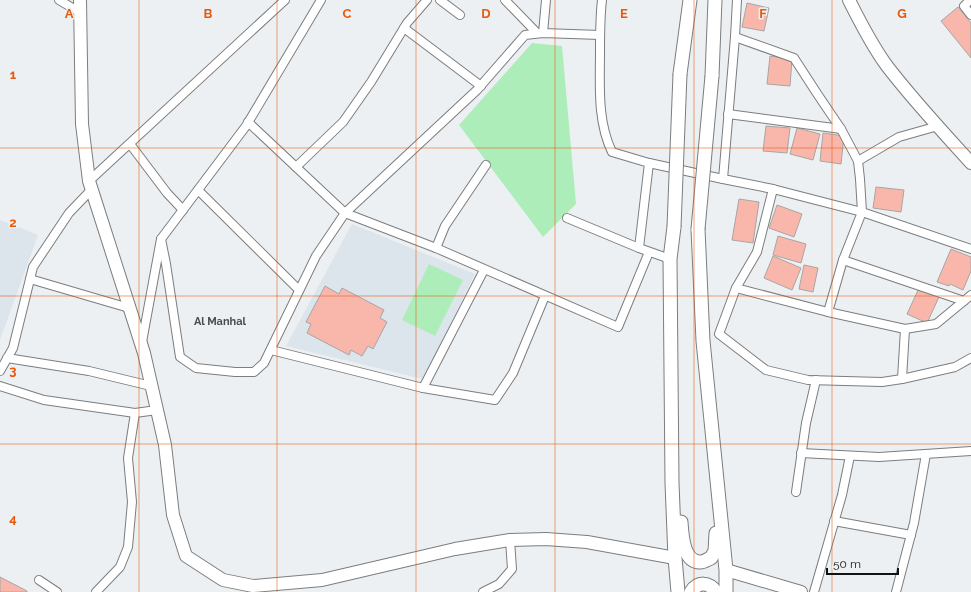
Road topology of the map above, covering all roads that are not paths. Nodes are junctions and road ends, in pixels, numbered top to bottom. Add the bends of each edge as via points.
1 (59, 0) edge
2 (80, 0) edge
3 (285, 0) edge
4 (321, 0) edge
5 (428, 0) edge
6 (440, 0) edge
7 (505, 0) edge
8 (546, 0) edge
9 (602, 0) edge
10 (715, 0) edge
11 (737, 0) edge
12 (849, 0) edge
13 (970, 0) edge
14 (689, 3) edge
15 (81, 13) junction
16 (460, 15) dead end
17 (971, 15) edge
18 (404, 28) junction
19 (540, 33) junction
20 (600, 35) junction
21 (735, 37) junction
22 (481, 86) junction
23 (728, 114) junction
24 (248, 122) junction
25 (938, 126) junction
26 (841, 129) junction
27 (130, 144) junction
28 (858, 161) junction
29 (649, 163) junction
30 (486, 164) dead end
31 (971, 164) edge
32 (296, 167) junction
33 (723, 179) junction
34 (91, 185) junction
35 (773, 189) junction
36 (198, 190) junction
37 (183, 210) junction
38 (862, 212) junction
39 (345, 213) junction
40 (567, 218) dead end
41 (160, 239) junction
42 (436, 248) junction
43 (639, 248) junction
44 (971, 249) edge
45 (650, 252) junction
46 (670, 259) junction
47 (843, 260) junction
48 (484, 270) junction
49 (30, 279) junction
50 (736, 288) junction
51 (299, 290) junction
52 (971, 295) edge
53 (545, 296) junction
54 (964, 301) junction
55 (130, 308) junction
56 (828, 312) junction
57 (905, 329) junction
58 (141, 346) junction
59 (271, 350) junction
60 (7, 358) junction
61 (971, 358) edge
62 (0, 371) edge
63 (902, 379) junction
64 (816, 380) junction
65 (0, 386) edge
66 (151, 386) junction
67 (423, 388) junction
68 (157, 410) junction
69 (135, 413) junction
70 (971, 451) edge
71 (801, 453) junction
72 (926, 454) junction
73 (850, 456) junction
74 (672, 484) junction
75 (796, 492) dead end
76 (718, 500) junction
77 (834, 521) junction
78 (911, 535) junction
79 (510, 540) junction
80 (675, 558) junction
81 (726, 570) junction
82 (40, 580) dead end
83 (57, 592) edge
84 (96, 592) edge
85 (483, 592) edge
86 (678, 592) edge
87 (690, 592) edge
88 (716, 592) edge
89 (726, 592) edge
90 (801, 592) edge
91 (814, 592) edge
92 (896, 592) edge

1 - 15 street
2 - 15 street
3 - 27 street
4 - 24 street
5 - 18 street
6 - 16 street
7 - 19 street
8 - 19 street
9 - 20 street
10 - 76 main road, bridge via 712,76 698,229 703,341
11 - 21 street
12 - 25 street via 886,65
13 - 17 street via 964,6
14 - 46 main road, bridge via 680,74 674,227
15 - 34 street via 82,124
18 - 22 street
18 - 32 street via 343,122
19 - 20 street
19 - 22 street via 525,35
20 - 29 street via 599,91 607,142 612,152
21 - 23 street
21 - 26 street via 794,58
22 - 39 street
23 - 26 street
23 - 33 street
24 - 32 street
24 - 36 street
25 - 28 street via 899,138
25 - 31 street
26 - 28 street
27 - 34 street
27 - 37 street
28 - 38 street
29 - 33 street
29 - 43 street
30 - 42 street via 445,226
32 - 39 street
33 - 35 street
34 - 49 street via 33,267
34 - 55 street
35 - 38 street
35 - 50 street via 757,252
36 - 37 street
36 - 51 street
37 - 41 street
38 - 44 street
38 - 47 street
39 - 42 street
39 - 51 street via 316,256
40 - 43 street
41 - 58 street
41 - 59 street via 180,357 196,368 254,372 264,363
42 - 48 street
43 - 45 street
45 - 46 street
45 - 53 street via 618,327
46 - 74 main road
47 - 54 street
47 - 56 street
48 - 53 street
48 - 67 street
49 - 55 street
49 - 60 street via 13,348
50 - 56 street
50 - 64 street via 719,334 766,370
51 - 59 street
52 - 54 street
53 - 67 street via 513,373 495,400
54 - 57 street via 936,324
55 - 58 street
56 - 57 street
57 - 63 street
58 - 66 street
59 - 67 street
60 - 62 street
60 - 66 street via 89,371
61 - 63 street via 955,367
63 - 64 street via 882,382
64 - 71 street
65 - 69 street via 44,400
66 - 68 street
68 - 69 street
68 - 79 street via 165,445 173,515 186,556 223,580 253,586 322,580
69 - 84 street via 128,458 132,502 128,547 120,567
70 - 72 street
71 - 73 street
71 - 75 street
72 - 73 street
72 - 78 street
73 - 77 street
74 - 76 main road via 680,512 686,553 692,560 701,562 711,558 715,551
74 - 80 main road
76 - 81 main road
77 - 78 street
77 - 91 street
78 - 92 street
79 - 80 street via 588,542
79 - 85 street via 512,568 499,584
80 - 86 main road
81 - 89 main road
81 - 90 street
82 - 83 street
87 - 88 main road via 697,584 705,583

